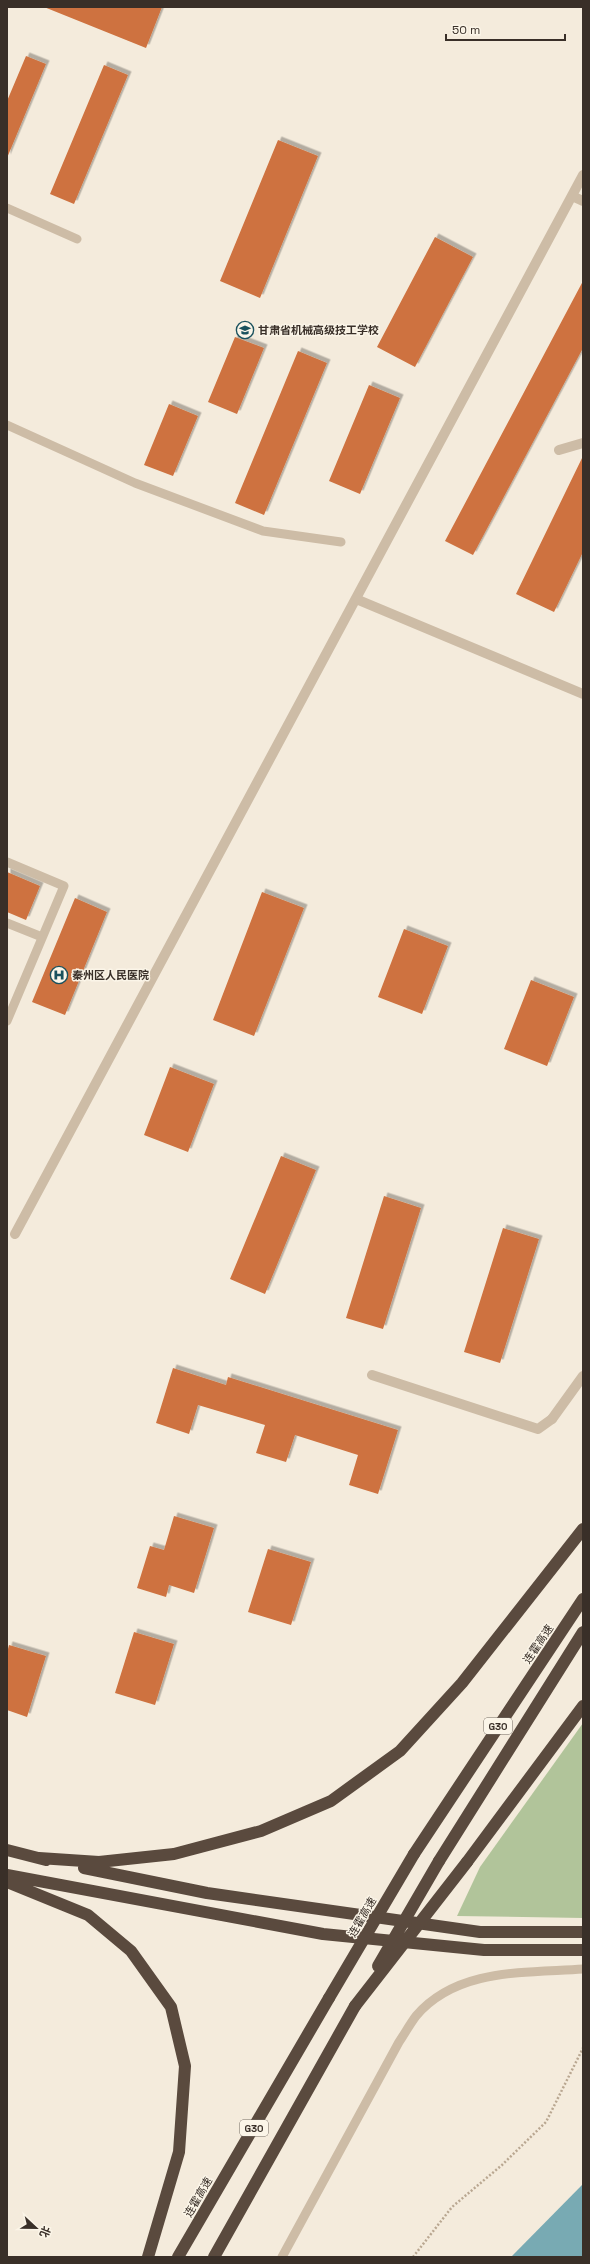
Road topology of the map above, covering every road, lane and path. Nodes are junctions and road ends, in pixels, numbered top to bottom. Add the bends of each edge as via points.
1 (583, 175) edge
2 (572, 196) junction
3 (583, 201) edge
4 (7, 208) edge
5 (77, 239) dead end
6 (7, 425) edge
7 (583, 443) edge
8 (559, 450) dead end
9 (341, 542) dead end
10 (356, 599) junction
11 (583, 694) edge
12 (7, 862) edge
13 (7, 923) edge
14 (42, 937) junction
15 (7, 1021) edge
16 (15, 1234) dead end
17 (372, 1375) dead end
18 (583, 1376) edge
19 (583, 1529) edge
20 (583, 1599) edge
21 (583, 1632) edge
22 (583, 1706) edge
23 (7, 1850) edge
24 (38, 1858) junction
25 (7, 1875) edge
26 (7, 1882) edge
27 (583, 1932) edge
28 (583, 1950) edge
29 (583, 1969) edge
30 (355, 2006) junction
31 (583, 2048) edge
32 (148, 2257) edge
33 (178, 2257) edge
34 (214, 2257) edge
35 (282, 2257) edge
36 (413, 2257) edge

1 - 2 street
2 - 3 street
2 - 10 street
4 - 5 lane
6 - 9 lane via 135,483 263,531
7 - 8 street
10 - 11 street
10 - 16 street
12 - 14 lane via 64,886
13 - 14 lane
14 - 15 lane
17 - 18 street via 538,1429 552,1420
19 - 24 highway via 462,1683 400,1751 331,1801 261,1831 174,1854 98,1862
20 - 33 highway, 连霍高速 / G30, bridge via 414,1854
21 - 30 highway, G30, bridge via 439,1861
22 - 30 highway, bridge via 467,1862
23 - 24 highway
24 - 27 highway via 207,1893 480,1932
25 - 28 highway via 323,1934 484,1950
26 - 32 highway via 88,1914 131,1951 171,2007 185,2066 179,2152
29 - 35 lane via 497,1975 467,1981 439,1995 416,2016 399,2042
30 - 34 highway, G30
31 - 36 path via 546,2122 502,2165 452,2207

